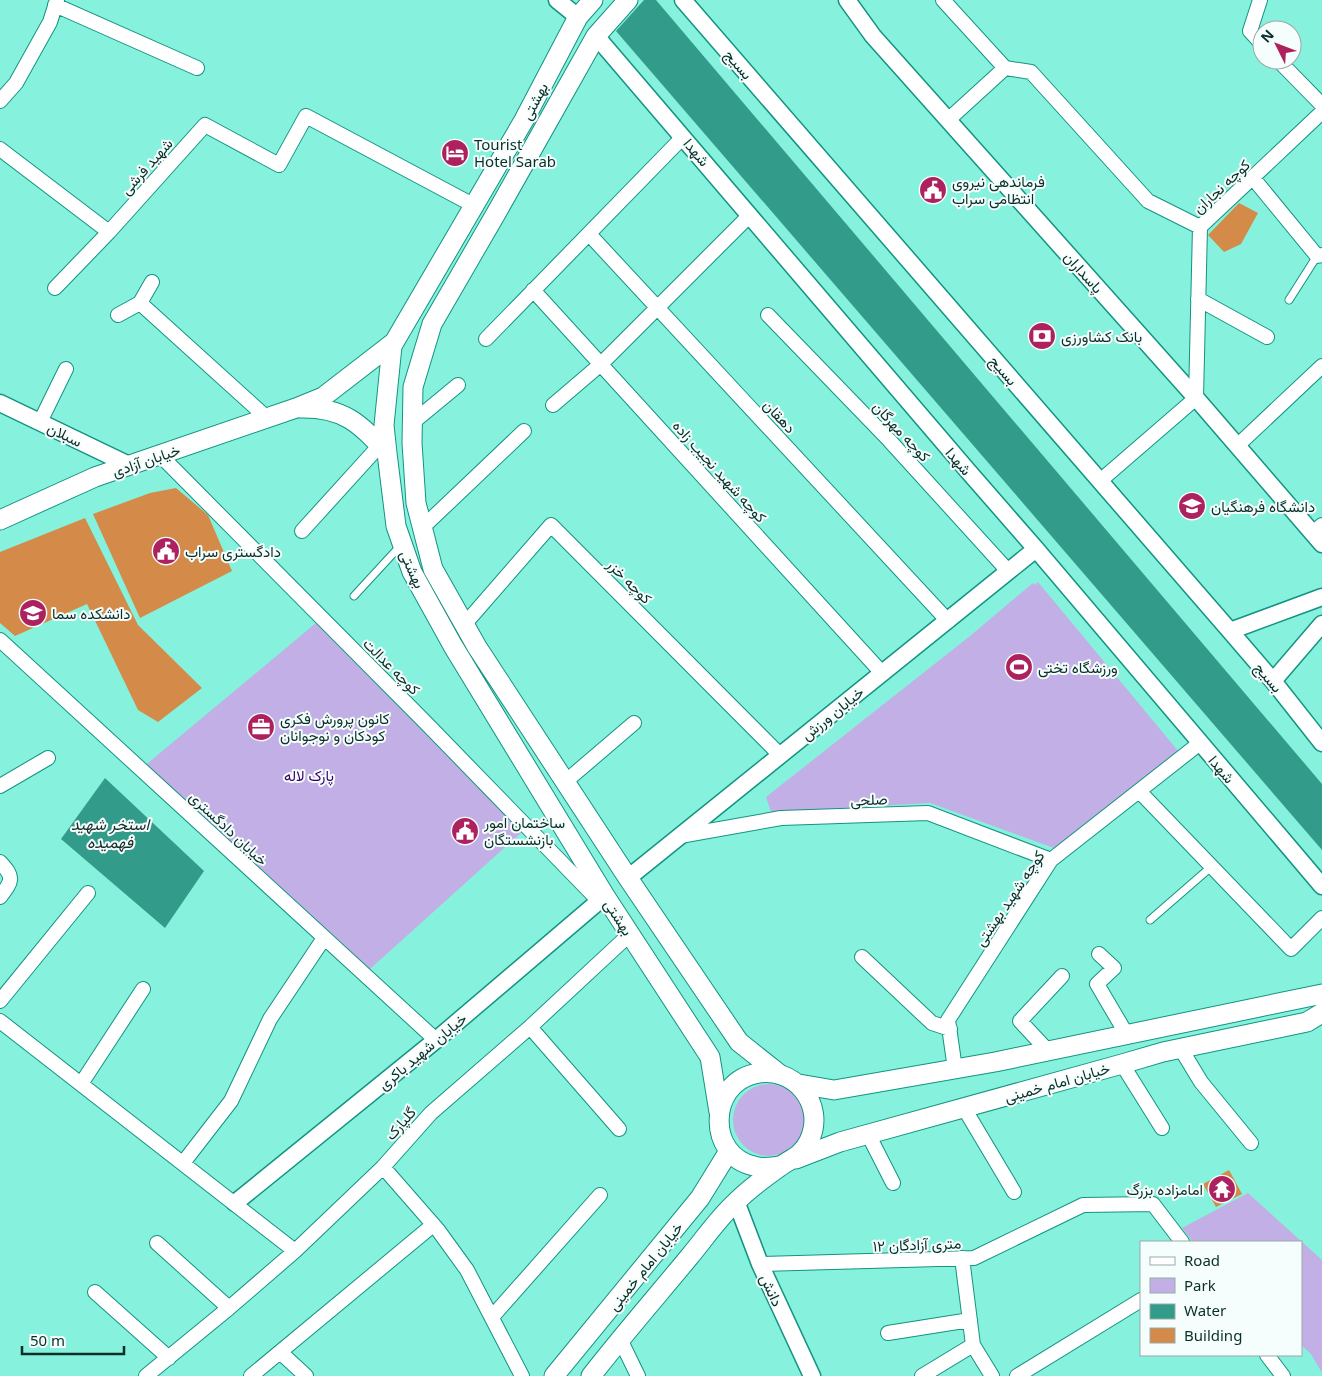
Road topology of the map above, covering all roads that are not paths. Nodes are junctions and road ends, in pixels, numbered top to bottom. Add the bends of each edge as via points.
1 (557, 0) edge
2 (593, 0) edge
3 (628, 0) edge
4 (683, 0) edge
5 (847, 0) edge
6 (943, 0) edge
7 (1260, 0) edge
8 (56, 2) edge
9 (578, 17) junction
10 (1254, 20) edge
11 (596, 36) junction
12 (197, 68) dead end
13 (1005, 68) junction
14 (1288, 70) edge
15 (0, 101) edge
16 (1322, 105) edge
17 (1322, 112) edge
18 (948, 120) junction
19 (683, 137) junction
20 (0, 149) edge
21 (1254, 178) junction
22 (473, 205) junction
23 (750, 215) junction
24 (1200, 227) junction
25 (109, 232) junction
26 (589, 234) junction
27 (1320, 256) edge
28 (152, 282) dead end
29 (55, 288) dead end
30 (533, 290) junction
31 (1198, 299) junction
32 (1289, 300) dead end
33 (140, 303) junction
34 (657, 308) junction
35 (118, 315) dead end
36 (768, 315) dead end
37 (1267, 337) dead end
38 (486, 339) dead end
39 (393, 343) junction
40 (600, 364) junction
41 (1322, 366) edge
42 (66, 369) dead end
43 (458, 384) dead end
44 (1196, 398) junction
45 (0, 403) edge
46 (553, 405) dead end
47 (296, 408) junction
48 (267, 418) junction
49 (40, 422) junction
50 (412, 423) junction
51 (524, 431) dead end
52 (1237, 446) junction
53 (383, 449) junction
54 (160, 455) junction
55 (129, 465) junction
56 (1100, 481) junction
57 (0, 520) edge
58 (422, 528) junction
59 (302, 530) dead end
60 (1319, 534) edge
61 (402, 544) junction
62 (1036, 548) junction
63 (1008, 571) junction
64 (354, 596) dead end
65 (1322, 597) edge
66 (948, 621) junction
67 (464, 624) junction
68 (1322, 624) edge
69 (1230, 631) junction
70 (0, 640) edge
71 (882, 673) junction
72 (1273, 681) junction
73 (634, 724) dead end
74 (1200, 743) junction
75 (1322, 743) edge
76 (780, 755) junction
77 (48, 758) dead end
78 (565, 782) junction
79 (0, 786) edge
80 (1139, 791) junction
81 (680, 836) junction
82 (1051, 860) junction
83 (0, 862) edge
84 (1212, 867) junction
85 (628, 878) junction
86 (1322, 886) edge
87 (88, 893) dead end
88 (0, 897) edge
89 (602, 898) junction
90 (1322, 918) edge
91 (1150, 920) dead end
92 (630, 934) junction
93 (322, 941) dead end
94 (1099, 954) dead end
95 (862, 957) dead end
96 (1062, 976) dead end
97 (144, 989) dead end
98 (1322, 994) edge
99 (0, 1001) edge
100 (1322, 1013) edge
101 (0, 1021) edge
102 (530, 1027) junction
103 (950, 1029) junction
104 (1127, 1035) junction
105 (436, 1040) junction
106 (1181, 1049) junction
107 (1048, 1051) junction
108 (1122, 1064) junction
109 (954, 1069) junction
110 (778, 1074) junction
111 (81, 1084) junction
112 (799, 1084) junction
113 (964, 1108) junction
114 (719, 1112) junction
115 (1162, 1128) dead end
116 (619, 1129) dead end
117 (868, 1134) junction
118 (1252, 1144) dead end
119 (729, 1151) junction
120 (183, 1163) junction
121 (787, 1163) junction
122 (383, 1167) junction
123 (893, 1183) dead end
124 (1014, 1192) dead end
125 (600, 1196) dead end
126 (736, 1201) junction
127 (235, 1203) junction
128 (433, 1225) junction
129 (1181, 1241) edge
130 (157, 1243) dead end
131 (295, 1250) junction
132 (962, 1258) junction
133 (760, 1264) junction
134 (95, 1292) dead end
135 (1140, 1301) edge
136 (229, 1308) junction
137 (492, 1317) junction
138 (970, 1320) junction
139 (888, 1333) dead end
140 (620, 1339) junction
141 (972, 1344) junction
142 (280, 1352) junction
143 (1268, 1356) edge
144 (169, 1358) junction
145 (146, 1376) edge
146 (251, 1376) edge
147 (306, 1376) edge
148 (522, 1376) edge
149 (554, 1376) edge
150 (591, 1376) edge
151 (638, 1376) edge
152 (812, 1376) edge
153 (922, 1376) edge
154 (992, 1376) edge
155 (1017, 1376) edge
156 (1283, 1376) edge

1 - 9 street
2 - 9 main road, بهشتی
3 - 11 main road, بهشتی
4 - 56 street, بسیج
5 - 18 street, پاسداران via 873,36
6 - 13 street
7 - 10 street
8 - 12 street
8 - 15 street via 50,22 16,83
9 - 11 main road
9 - 22 main road, بهشتی via 524,120
11 - 19 street, شهدا
11 - 50 main road, بهشتی via 432,324 413,387
13 - 18 street
13 - 24 street via 1031,72 1148,201
14 - 16 street
17 - 21 street, کوچه نجاران
18 - 44 street, پاسداران
19 - 23 street, شهدا
19 - 26 street
20 - 25 street
21 - 24 street, کوچه نجاران
21 - 27 street
22 - 25 street, شهید فرشی via 306,116 278,165 205,125
22 - 39 main road, بهشتی
23 - 34 street
23 - 62 street, شهدا
24 - 31 street, کوچه نجاران
25 - 29 street
26 - 30 street
26 - 34 street, دهقان
27 - 32 lane
28 - 33 street
30 - 38 street
30 - 40 street, کوچه شهید نجیب زاده
31 - 37 street
31 - 44 street, کوچه نجاران
33 - 35 street
33 - 48 street
34 - 40 street
34 - 66 street, دهقان
36 - 63 street, کوچه مهرگان via 889,440
39 - 47 main road, خیابان آزادی via 323,397
39 - 53 main road, بهشتی
40 - 46 street
40 - 71 street, کوچه شهید نجیب زاده
41 - 52 street
42 - 49 street
43 - 50 street
44 - 52 street, پاسداران
44 - 56 street
45 - 49 street, سبلان
47 - 48 main road, خیابان آزادی
47 - 53 main road via 315,408 350,418
48 - 54 main road, خیابان آزادی
49 - 55 street, سبلان
50 - 58 main road, بهشتی via 416,503
51 - 58 street
52 - 60 street, پاسداران
53 - 59 street
53 - 61 main road, بهشتی
54 - 55 main road, خیابان آزادی
54 - 89 street, کوچه عدالت
55 - 57 main road, خیابان آزادی
56 - 69 street, بسیج
58 - 67 main road, بهشتی via 433,569
61 - 64 lane
61 - 89 main road, بهشتی via 412,572 453,646
62 - 63 street, خیابان ورزش
62 - 74 street, شهدا
63 - 66 street, خیابان ورزش
65 - 69 street
66 - 71 street, خیابان ورزش
67 - 76 street, کوچه خزر via 551,525
67 - 78 main road, بهشتی
68 - 72 street
69 - 72 street, بسیج
70 - 105 street, خیابان دادگستری
71 - 76 street, خیابان ورزش
72 - 75 street, بسیج
73 - 78 street
74 - 80 street, کوچه شهید بهشتی
74 - 86 street, شهدا
76 - 81 street, خیابان ورزش
77 - 79 street
78 - 85 main road, بهشتی
80 - 82 street, کوچه شهید بهشتی
80 - 84 street
81 - 82 street, صلحی via 781,818 928,813
81 - 85 street, خیابان ورزش
82 - 103 street, کوچه شهید بهشتی via 948,1020
83 - 88 street via 9,871 10,878
84 - 90 street via 1291,949
84 - 91 lane
85 - 89 main road
85 - 110 main road, بهشتی via 739,1042
87 - 99 street
89 - 92 main road, بهشتی
89 - 105 street, خیابان شهید باکری
92 - 102 street, گلپارک
92 - 114 main road, بهشتی via 710,1057
93 - 120 street via 270,1020 231,1101
94 - 104 street via 1114,968 1097,984
95 - 103 street via 932,1023
96 - 107 street via 1020,1021
97 - 111 street
98 - 104 main road, خیابان امام خمینی
100 - 106 main road, خیابان امام خمینی via 1307,1022
101 - 111 street
102 - 116 street
102 - 122 street, گلپارک via 431,1113
103 - 109 street, کوچه شهید بهشتی
104 - 107 main road, خیابان امام خمینی
105 - 127 street, خیابان شهید باکری
106 - 108 main road, خیابان امام خمینی
106 - 118 street via 1202,1082
107 - 109 main road, خیابان امام خمینی
108 - 113 main road, خیابان امام خمینی
108 - 115 street
109 - 112 main road, خیابان امام خمینی via 834,1090
110 - 112 main road
110 - 114 main road via 752,1074 740,1080 730,1088
111 - 120 street
112 - 121 main road via 812,1105 814,1130 802,1152
113 - 117 main road, خیابان امام خمینی
113 - 124 street
114 - 119 main road via 722,1139
117 - 121 main road, خیابان امام خمینی
117 - 123 street
119 - 121 main road via 752,1166 766,1168
119 - 149 main road, خیابان امام خمینی via 700,1198
120 - 127 street
121 - 126 main road, خیابان امام خمینی
122 - 128 street
122 - 131 street, گلپارک
125 - 137 street
126 - 133 street, دانش
126 - 140 main road, خیابان امام خمینی
127 - 131 street
128 - 137 street via 467,1270
128 - 142 street
129 - 132 street, ۱۲ متری آزادگان via 1153,1204 1083,1205 974,1258
130 - 136 street
131 - 136 street, گلپارک
132 - 133 street, ۱۲ متری آزادگان
132 - 138 street
133 - 152 street, دانش
134 - 144 street
135 - 155 street
136 - 144 street, گلپارک
137 - 148 street
138 - 139 street
138 - 141 street
140 - 150 main road, خیابان امام خمینی
140 - 151 street
141 - 153 street
141 - 154 street
142 - 146 street
142 - 147 street
143 - 156 street
144 - 145 street, گلپارک

